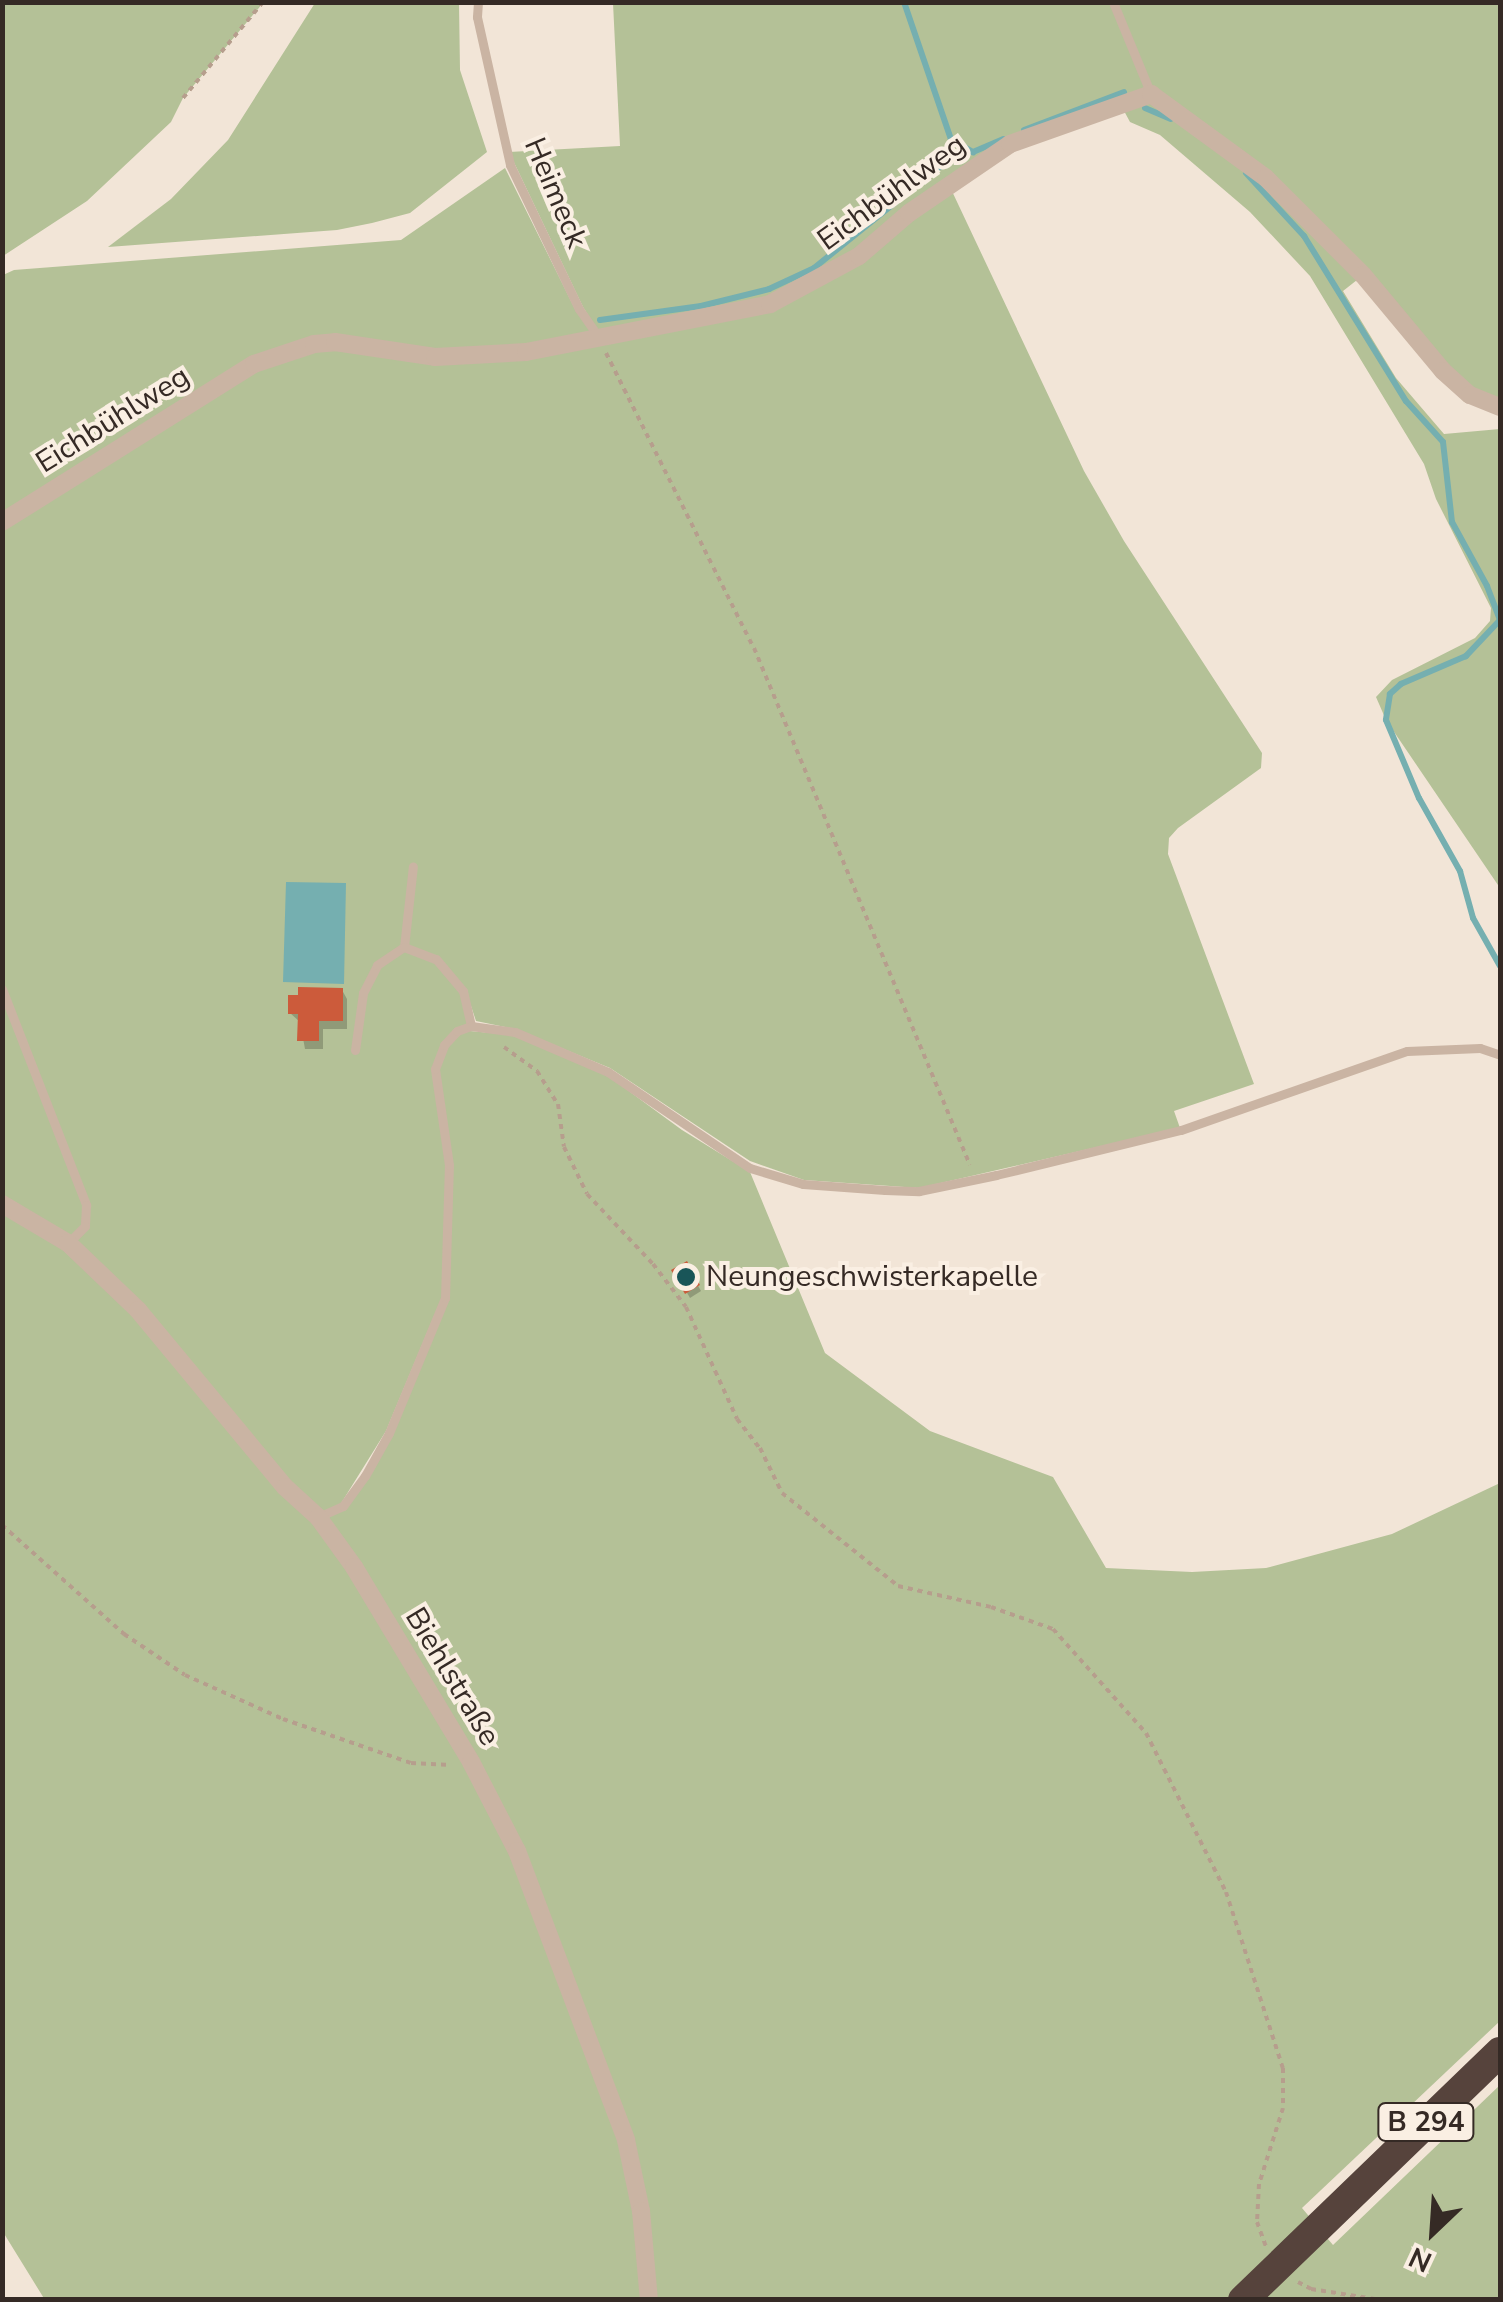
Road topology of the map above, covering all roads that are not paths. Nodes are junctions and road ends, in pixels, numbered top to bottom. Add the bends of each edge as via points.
1 (478, 2) edge
2 (1113, 2) edge
3 (1152, 94) junction
4 (597, 336) junction
5 (1500, 407) edge
6 (2, 522) edge
7 (413, 866) dead end
8 (404, 947) junction
9 (2, 989) edge
10 (471, 1026) junction
11 (356, 1050) dead end
12 (1500, 1054) edge
13 (2, 1204) edge
14 (68, 1243) junction
15 (318, 1518) junction
16 (1500, 2052) edge
17 (649, 2300) edge
18 (1243, 2300) edge

1 - 4 lane, Heimeck via 510,166
2 - 3 lane
3 - 4 street, Eichbühlweg via 1010,144 859,256 770,304
3 - 5 street via 1266,178 1362,275 1443,371 1470,395
4 - 6 street, Eichbühlweg via 472,356 314,344 254,364
7 - 8 lane
8 - 10 lane via 436,960 454,981
8 - 11 lane via 378,965 363,994
9 - 14 lane via 86,1205 85,1226
10 - 12 lane via 515,1032 608,1072 750,1168 803,1184 920,1191 1181,1130 1407,1052 1480,1048
10 - 15 lane via 444,1045 436,1068 449,1165 445,1298 365,1476 344,1506
13 - 14 street, Biehlstraße
14 - 15 street, Biehlstraße via 138,1310
15 - 17 street, Biehlstraße via 471,1762 517,1851 626,2140
16 - 18 highway, B 294

